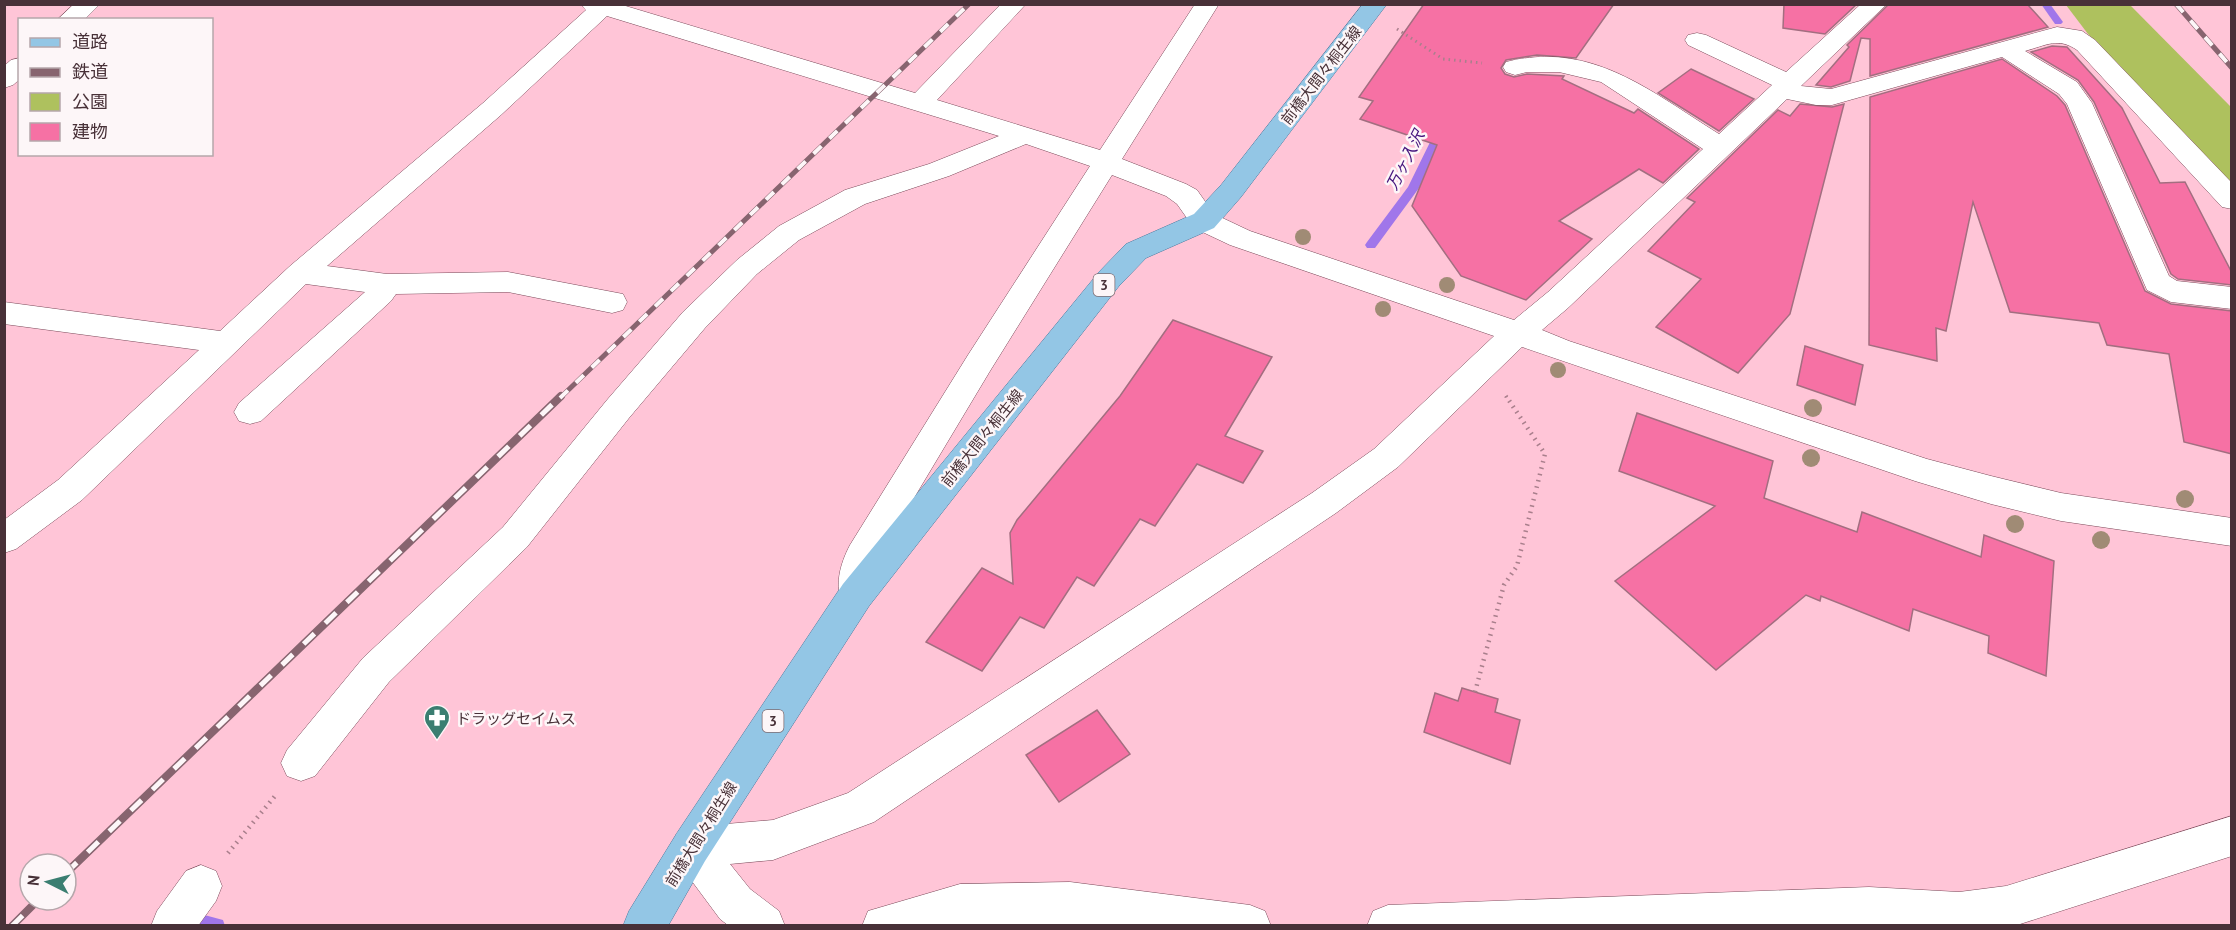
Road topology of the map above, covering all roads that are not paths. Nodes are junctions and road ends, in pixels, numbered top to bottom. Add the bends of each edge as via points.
1 (89, 4) edge
2 (1016, 4) edge
3 (1207, 4) edge
4 (1876, 4) edge
5 (601, 5) edge
6 (1384, 15) edge
7 (72, 18) edge
8 (1697, 40) dead end
9 (2004, 48) junction
10 (18, 67) edge
11 (1515, 67) road end
12 (4, 80) edge
13 (1786, 86) junction
14 (919, 104) junction
15 (1025, 135) junction
16 (1721, 148) junction
17 (1107, 163) junction
18 (2232, 200) edge
19 (1204, 221) junction
20 (300, 273) junction
21 (387, 284) junction
22 (2232, 298) edge
23 (612, 302) dead end
24 (4, 313) edge
25 (1519, 333) junction
26 (228, 343) junction
27 (250, 411) dead end
28 (2232, 532) edge
29 (4, 539) edge
30 (856, 595) junction
31 (301, 763) road end
32 (2232, 836) edge
33 (691, 847) junction
34 (201, 886) road end
35 (1959, 913) junction
36 (172, 926) edge
37 (644, 926) edge
38 (764, 926) edge
39 (883, 926) edge
40 (1250, 926) edge
41 (1388, 926) edge
42 (2005, 926) edge

1 - 7 street
2 - 14 street
3 - 17 street
4 - 13 street
5 - 14 street
5 - 20 street via 492,109
6 - 19 main road, 前橋大間々桐生線 / 3
8 - 13 street
9 - 13 street via 1833,97 1816,97
9 - 18 street via 2057,34 2080,39
9 - 22 street via 2068,88 2079,103 2157,283 2171,291
10 - 12 street
11 - 16 street via 1526,63 1597,72 1624,83
13 - 16 street
14 - 15 street
15 - 17 street
15 - 31 street via 939,170 855,197 789,234 747,267 694,320 515,537 376,670
16 - 25 street
17 - 19 street via 1176,190 1187,197
17 - 30 street via 862,555
19 - 25 street via 1240,238
19 - 30 main road, 前橋大間々桐生線 / 3 via 1136,251 1109,279
20 - 21 street
20 - 26 street
21 - 23 street via 508,282
21 - 27 street via 381,294
24 - 26 street
25 - 28 street via 1896,462 1991,490 2061,507
25 - 33 street via 1386,458 860,808 773,840
26 - 29 street via 70,490
30 - 33 main road, 前橋大間々桐生線 / 3
32 - 35 street via 2006,907
33 - 37 main road, 前橋大間々桐生線 / 3
33 - 38 street via 735,904
34 - 36 street
35 - 41 street via 1869,908
35 - 42 street
39 - 40 street via 960,905 1070,903

